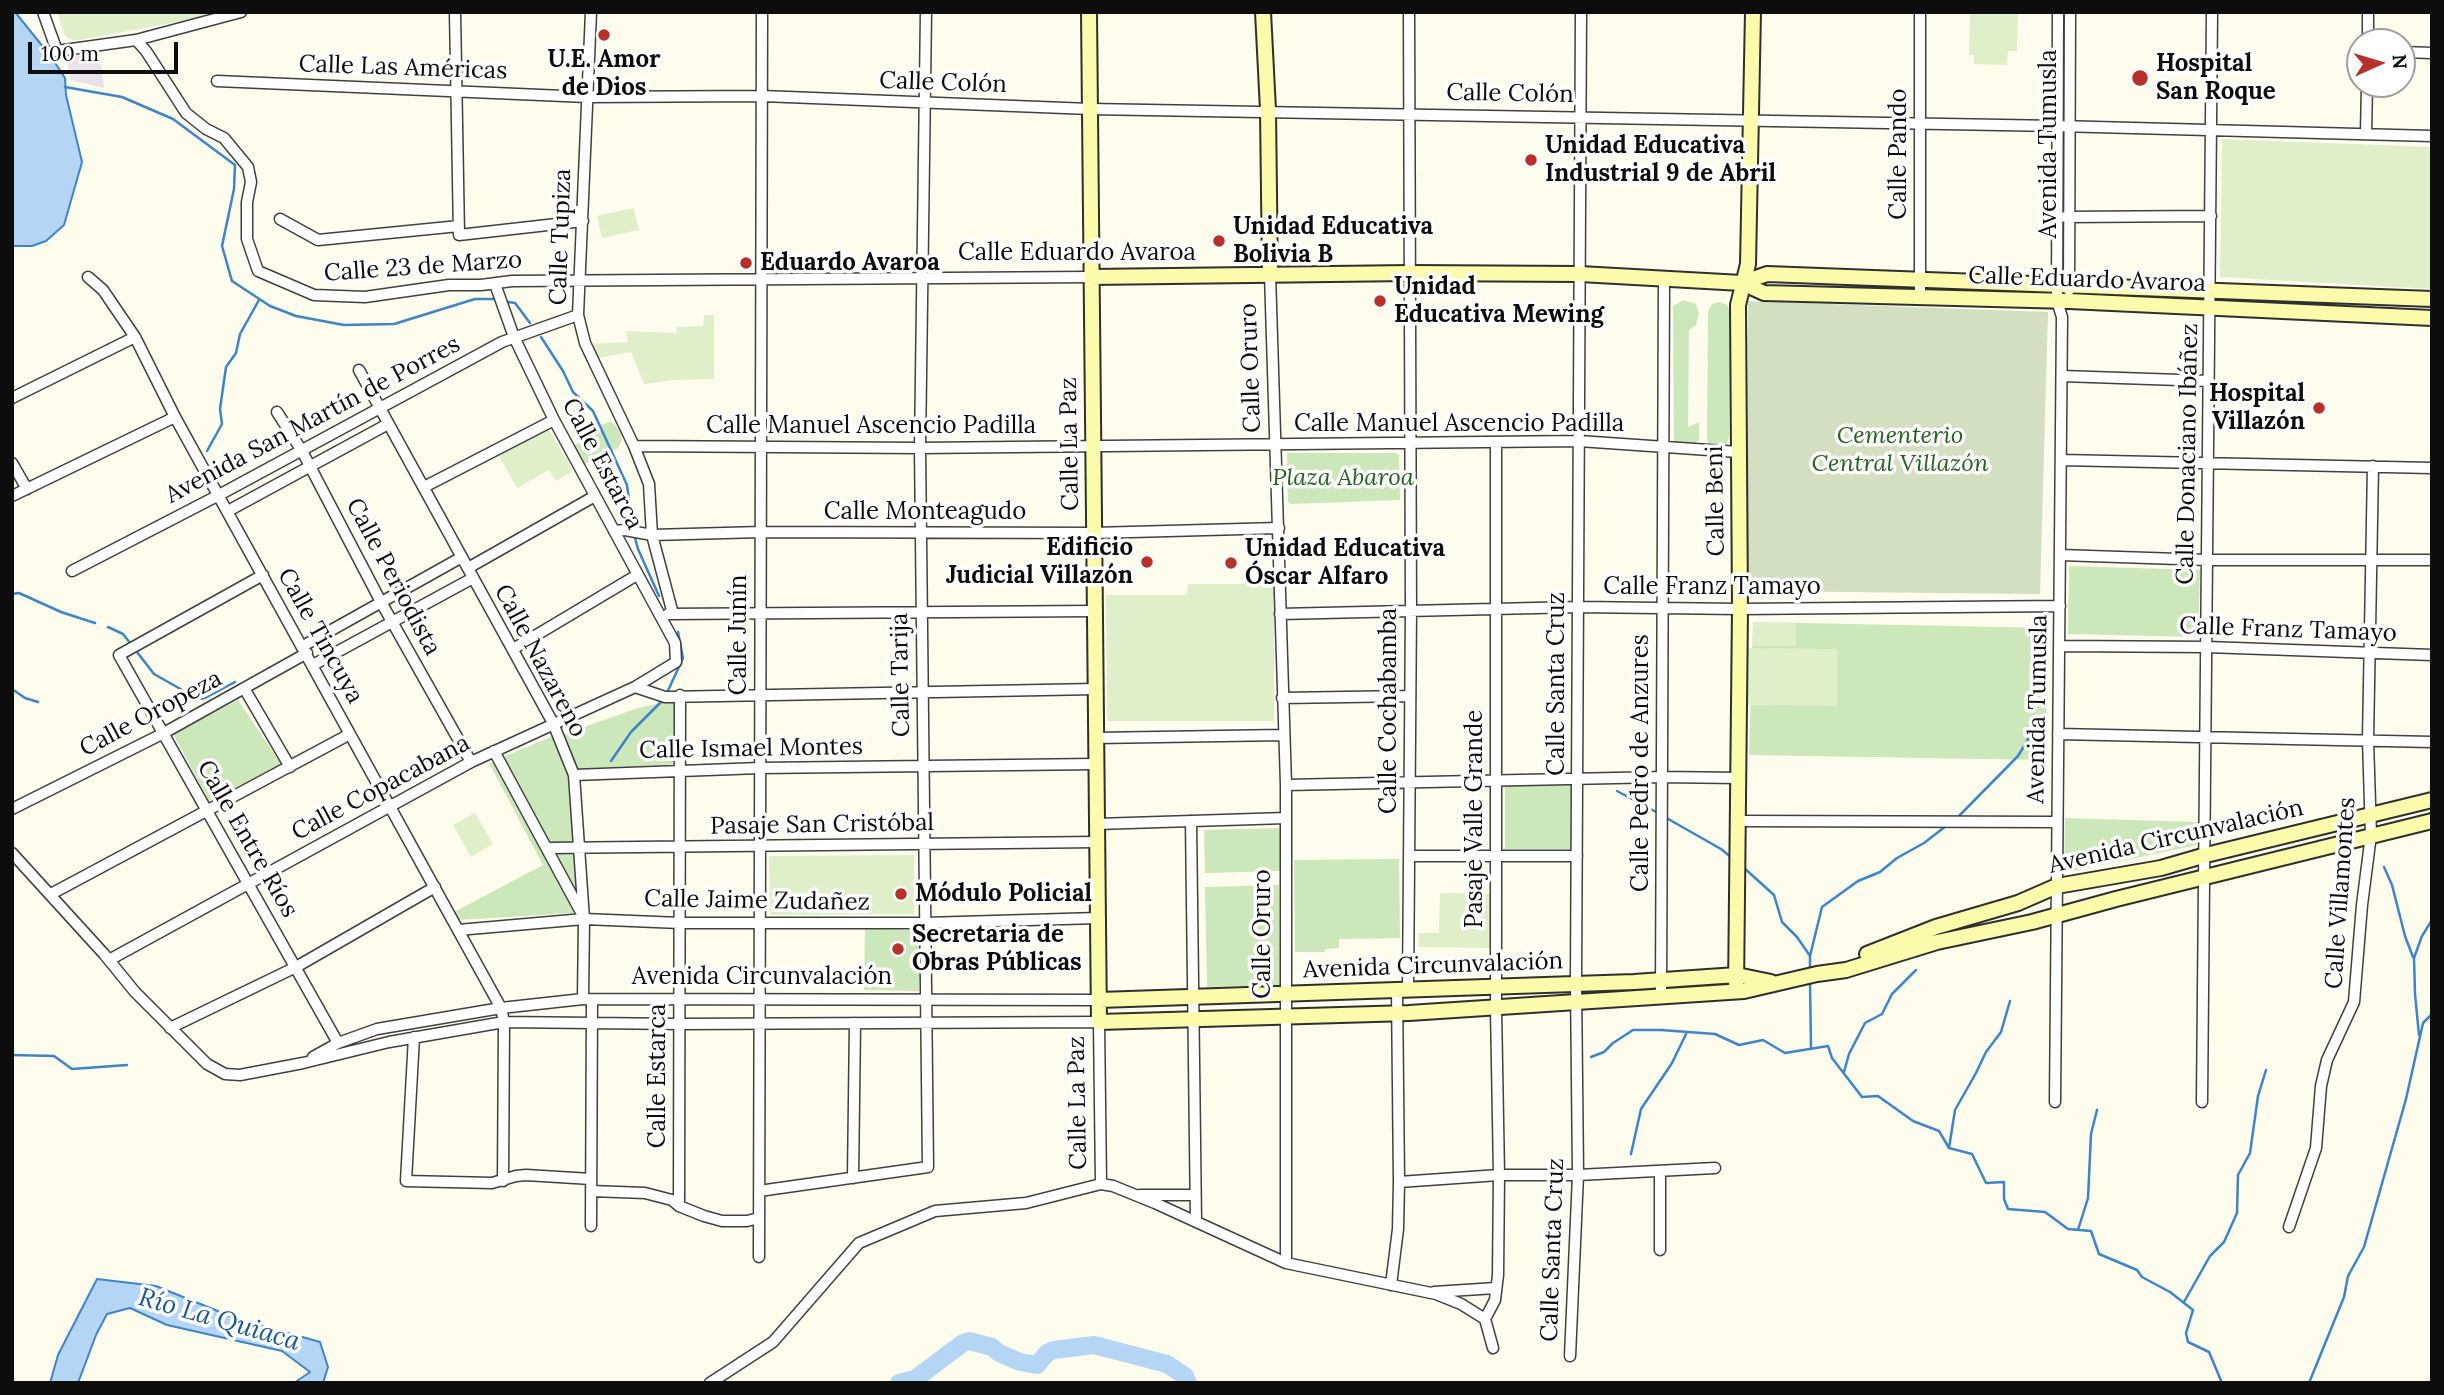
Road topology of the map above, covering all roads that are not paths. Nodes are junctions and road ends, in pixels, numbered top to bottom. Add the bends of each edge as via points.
1 (43, 12) edge
2 (242, 12) edge
3 (455, 12) edge
4 (591, 12) edge
5 (762, 12) edge
6 (926, 12) edge
7 (1089, 12) edge
8 (1263, 12) edge
9 (1409, 12) edge
10 (1581, 12) edge
11 (1753, 12) edge
12 (1920, 12) edge
13 (2057, 12) edge
14 (2070, 12) edge
15 (2212, 12) edge
16 (136, 40) junction
17 (2058, 40) junction
18 (2070, 40) junction
19 (217, 81) dead end
20 (456, 91) junction
21 (762, 96) junction
22 (587, 97) junction
23 (2367, 98) edge
24 (925, 104) junction
25 (1090, 109) junction
26 (1268, 110) junction
27 (1408, 113) junction
28 (1581, 116) junction
29 (1752, 120) junction
30 (1920, 123) junction
31 (2058, 126) junction
32 (2070, 126) junction
33 (2212, 131) junction
34 (2366, 134) junction
35 (2432, 136) edge
36 (2211, 216) junction
37 (2058, 217) junction
38 (2069, 217) junction
39 (280, 219) dead end
40 (583, 221) junction
41 (459, 231) junction
42 (1410, 273) junction
43 (1270, 274) junction
44 (1580, 274) junction
45 (88, 277) dead end
46 (922, 277) junction
47 (1091, 277) junction
48 (1664, 279) junction
49 (1920, 279) junction
50 (761, 280) junction
51 (581, 281) junction
52 (1742, 283) junction
53 (495, 284) junction
54 (2063, 284) junction
55 (2211, 290) junction
56 (1920, 296) junction
57 (2432, 299) edge
58 (2063, 301) junction
59 (2211, 307) junction
60 (578, 315) junction
61 (2432, 318) edge
62 (135, 337) junction
63 (514, 337) junction
64 (359, 370) dead end
65 (2062, 376) junction
66 (2209, 381) junction
67 (12, 398) edge
68 (380, 409) junction
69 (277, 412) dead end
70 (175, 416) junction
71 (554, 420) junction
72 (388, 424) junction
73 (1579, 441) junction
74 (1496, 442) junction
75 (1411, 443) junction
76 (1277, 445) junction
77 (634, 446) junction
78 (1093, 446) junction
79 (1663, 447) junction
80 (920, 448) junction
81 (761, 449) junction
82 (302, 451) junction
83 (1738, 452) junction
84 (2061, 460) junction
85 (12, 463) edge
86 (2209, 464) junction
87 (309, 465) junction
88 (2373, 466) junction
89 (2432, 468) edge
90 (424, 487) junction
91 (27, 489) junction
92 (219, 495) junction
93 (12, 496) edge
94 (596, 496) junction
95 (228, 512) junction
96 (1279, 527) junction
97 (614, 531) junction
98 (761, 532) junction
99 (921, 532) junction
100 (1094, 534) junction
101 (652, 535) junction
102 (2060, 555) junction
103 (461, 557) junction
104 (2208, 560) junction
105 (2371, 560) junction
106 (2432, 560) edge
107 (468, 568) junction
108 (72, 572) dead end
109 (263, 575) junction
110 (637, 575) junction
111 (473, 579) junction
112 (381, 602) junction
113 (2060, 606) junction
114 (1578, 607) junction
115 (1495, 608) junction
116 (1411, 609) junction
117 (1662, 609) junction
118 (1740, 609) junction
119 (1095, 611) junction
120 (922, 612) junction
121 (659, 614) junction
122 (673, 614) junction
123 (760, 614) junction
124 (1280, 614) junction
125 (393, 623) junction
126 (2059, 646) junction
127 (2207, 647) junction
128 (305, 649) junction
129 (513, 649) junction
130 (2370, 653) junction
131 (2432, 655) edge
132 (676, 662) joint
133 (313, 666) junction
134 (635, 687) junction
135 (244, 688) junction
136 (1096, 689) junction
137 (922, 692) junction
138 (760, 694) junction
139 (680, 695) junction
140 (1410, 696) junction
141 (1282, 698) junction
142 (553, 723) junction
143 (162, 734) junction
144 (350, 734) junction
145 (2058, 734) junction
146 (1283, 735) junction
147 (2207, 737) junction
148 (1096, 738) junction
149 (2368, 740) junction
150 (2432, 743) edge
151 (494, 751) junction
152 (471, 762) junction
153 (1096, 764) junction
154 (290, 767) junction
155 (923, 767) junction
156 (760, 768) junction
157 (680, 770) junction
158 (574, 775) junction
159 (1662, 776) junction
160 (1739, 778) junction
161 (1496, 779) junction
162 (1577, 779) junction
163 (1409, 781) junction
164 (1286, 785) junction
165 (2432, 800) edge
166 (390, 807) junction
167 (12, 809) edge
168 (207, 811) junction
169 (2371, 814) junction
170 (1286, 817) junction
171 (1191, 821) junction
172 (1738, 821) junction
173 (2432, 821) edge
174 (2057, 822) junction
175 (1097, 824) junction
176 (2371, 835) junction
177 (1097, 842) junction
178 (924, 845) junction
179 (760, 846) junction
180 (680, 847) junction
181 (547, 848) junction
182 (579, 849) junction
183 (12, 853) edge
184 (2206, 855) junction
185 (1409, 856) junction
186 (1496, 856) junction
187 (1577, 856) junction
188 (2205, 877) junction
189 (249, 884) junction
190 (2057, 886) junction
191 (435, 887) junction
192 (51, 894) junction
193 (2057, 915) junction
194 (1098, 918) junction
195 (584, 919) junction
196 (680, 923) junction
197 (759, 923) junction
198 (925, 923) junction
199 (458, 930) junction
200 (109, 960) junction
201 (296, 967) junction
202 (1816, 974) junction
203 (1737, 975) junction
204 (1661, 979) junction
205 (1776, 982) junction
206 (1576, 984) junction
207 (1496, 987) junction
208 (1403, 991) junction
209 (1736, 991) junction
210 (1286, 994) junction
211 (1661, 996) junction
212 (1193, 998) junction
213 (759, 999) junction
214 (926, 999) junction
215 (588, 1000) junction
216 (680, 1000) junction
217 (1099, 1000) junction
218 (1576, 1003) junction
219 (501, 1008) junction
220 (1496, 1009) junction
221 (1398, 1013) junction
222 (1286, 1016) junction
223 (1193, 1019) junction
224 (504, 1022) junction
225 (1099, 1022) junction
226 (592, 1023) junction
227 (855, 1023) junction
228 (926, 1023) junction
229 (680, 1024) junction
230 (759, 1024) junction
231 (170, 1028) junction
232 (414, 1037) junction
233 (338, 1043) junction
234 (303, 1063) junction
235 (2055, 1102) dead end
236 (2202, 1102) dead end
237 (1715, 1168) dead end
238 (1660, 1171) junction
239 (1499, 1175) junction
240 (1578, 1175) junction
241 (853, 1178) junction
242 (591, 1179) junction
243 (503, 1181) junction
244 (1399, 1182) junction
245 (1101, 1184) junction
246 (591, 1191) junction
247 (759, 1192) junction
248 (1132, 1195) junction
249 (1195, 1195) junction
250 (679, 1206) junction
251 (759, 1217) junction
252 (1196, 1222) junction
253 (591, 1226) dead end
254 (2290, 1227) dead end
255 (1660, 1250) dead end
256 (759, 1257) dead end
257 (1286, 1263) junction
258 (1391, 1284) junction
259 (1496, 1288) junction
260 (1427, 1293) junction
261 (1485, 1319) junction
262 (1493, 1348) dead end
263 (1570, 1356) dead end
264 (710, 1383) edge

1 - 16 street via 57,51
2 - 16 street
3 - 20 street
4 - 22 street, Calle Tupiza
5 - 21 street, Calle Junín
6 - 24 street, Calle Tarija
7 - 25 street, Calle La Paz
8 - 26 street, Calle Oruro
9 - 27 street, Calle Cochabamba
10 - 28 street, Calle Santa Cruz
11 - 29 street, Calle Beni
12 - 30 street, Calle Pando
13 - 17 street, Avenida Tumusla
14 - 18 street, Avenida Tumusla
15 - 33 street, Calle Donaciano Ibáñez
16 - 53 street, Calle 23 de Marzo via 186,113 223,138 248,167 247,239 258,271 314,295 365,297 449,285
17 - 18 street
17 - 31 street, Avenida Tumusla
18 - 32 street, Avenida Tumusla
19 - 20 street, Calle Las Américas
20 - 22 street, Calle Las Américas
20 - 41 street
21 - 22 street, Calle Colón
21 - 24 street, Calle Colón
21 - 50 street, Calle Junín
22 - 40 street, Calle Tupiza
23 - 34 street
24 - 25 street, Calle Colón
24 - 46 street, Calle Tarija
25 - 26 street, Calle Colón
25 - 47 street, Calle La Paz
26 - 27 street, Calle Colón
26 - 43 street, Calle Oruro
27 - 28 street, Calle Colón
27 - 42 street, Calle Cochabamba
28 - 29 street, Calle Colón
28 - 44 street, Calle Santa Cruz
29 - 30 street, Calle Colón
29 - 52 street, Calle Beni via 1748,264
30 - 31 street, Calle Colón
30 - 49 street, Calle Pando
31 - 32 street, Calle Colón
31 - 37 street, Avenida Tumusla
32 - 33 street, Calle Colón
32 - 38 street, Avenida Tumusla
33 - 34 street, Calle Colón
33 - 36 street, Calle Donaciano Ibáñez
34 - 35 street, Calle Colón
36 - 38 street
36 - 55 street, Calle Donaciano Ibáñez
37 - 38 street
37 - 54 street, Avenida Tumusla
38 - 54 street, Avenida Tumusla
39 - 41 street via 318,240
40 - 41 street
40 - 51 street, Calle Tupiza
42 - 43 street, Calle Eduardo Avaroa
42 - 44 street, Calle Eduardo Avaroa
42 - 75 street, Calle Cochabamba
43 - 47 street, Calle Eduardo Avaroa
43 - 76 street, Calle Oruro
44 - 48 street, Calle Eduardo Avaroa
44 - 73 street, Calle Santa Cruz
45 - 62 street, Calle Tincuya via 103,290
46 - 47 street, Calle Eduardo Avaroa
46 - 50 street, Calle Eduardo Avaroa
46 - 80 street, Calle Tarija
47 - 78 street, Calle La Paz
48 - 52 street, Calle Eduardo Avaroa
48 - 79 street, Calle Pedro de Anzures
49 - 52 street, Calle Eduardo Avaroa via 1767,274
49 - 54 street, Calle Eduardo Avaroa
49 - 56 street, Calle Pando
50 - 51 street, Calle Eduardo Avaroa
50 - 81 street, Calle Junín
51 - 53 street, Calle 23 de Marzo
51 - 60 street, Calle Tupiza
52 - 56 street, Calle Eduardo Avaroa via 1764,293
52 - 83 street, Calle Beni
53 - 63 street, Calle Estarca
54 - 55 street, Calle Eduardo Avaroa
54 - 58 street, Avenida Tumusla
55 - 57 street, Calle Eduardo Avaroa
55 - 59 street, Calle Donaciano Ibáñez
56 - 58 street, Calle Eduardo Avaroa
58 - 59 street, Calle Eduardo Avaroa
58 - 65 street, Avenida Tumusla
59 - 61 street, Calle Eduardo Avaroa
59 - 66 street, Calle Donaciano Ibáñez
60 - 63 street, Avenida San Martín de Porres
60 - 77 street, Calle Tupiza via 584,343
62 - 67 street
62 - 70 street, Calle Tincuya
63 - 68 street, Avenida San Martín de Porres
63 - 71 street, Calle Estarca
64 - 68 street, Calle Nazareno
65 - 66 street
65 - 84 street, Avenida Tumusla
66 - 86 street, Calle Donaciano Ibáñez
68 - 72 street, Calle Nazareno
68 - 82 street, Avenida San Martín de Porres
69 - 82 street, Calle Periodista
70 - 91 street
70 - 92 street, Calle Tincuya
71 - 90 street
71 - 94 street, Calle Estarca
72 - 87 street, Avenida San Martín de Porres
72 - 90 street, Calle Nazareno
73 - 74 street, Calle Manuel Ascencio Padilla
73 - 79 street, Calle Manuel Ascencio Padilla
73 - 114 street, Calle Santa Cruz
74 - 75 street, Calle Manuel Ascencio Padilla
74 - 115 street, Pasaje Valle Grande
75 - 76 street, Calle Manuel Ascencio Padilla
75 - 116 street, Calle Cochabamba
76 - 78 street, Calle Manuel Ascencio Padilla
76 - 96 street, Calle Oruro
77 - 81 street, Calle Manuel Ascencio Padilla
77 - 101 street, Calle Tupiza via 649,484
78 - 80 street, Calle Manuel Ascencio Padilla
78 - 100 street, Calle La Paz
79 - 83 street, Calle Manuel Ascencio Padilla
79 - 117 street, Calle Pedro de Anzures
80 - 81 street, Calle Manuel Ascencio Padilla
80 - 99 street, Calle Tarija
81 - 98 street, Calle Junín
82 - 87 street, Calle Periodista
82 - 92 street, Avenida San Martín de Porres
83 - 118 street, Calle Beni
84 - 86 street
84 - 102 street, Avenida Tumusla
85 - 91 street
86 - 88 street
86 - 104 street, Calle Donaciano Ibáñez
87 - 95 street, Avenida San Martín de Porres
87 - 112 street, Calle Periodista
88 - 89 street
88 - 105 street, Calle Villamontes
90 - 103 street, Calle Nazareno
91 - 93 street
92 - 95 street, Calle Tincuya
92 - 108 street, Avenida San Martín de Porres
94 - 97 street, Calle Estarca
94 - 107 street
95 - 109 street, Calle Tincuya
96 - 100 street, Calle Monteagudo
96 - 124 street, Calle Oruro
97 - 101 street, Calle Monteagudo
97 - 110 street, Calle Estarca
98 - 99 street, Calle Monteagudo
98 - 101 street, Calle Monteagudo
98 - 123 street, Calle Junín
99 - 100 street, Calle Monteagudo
99 - 120 street, Calle Tarija
100 - 119 street, Calle La Paz
101 - 122 street, Calle Tupiza
102 - 104 street
102 - 113 street, Avenida Tumusla
103 - 107 street, Calle Nazareno
103 - 112 street, Calle Oropeza
104 - 105 street
104 - 127 street, Calle Donaciano Ibáñez
105 - 106 street
105 - 130 street, Calle Villamontes
107 - 111 street, Calle Nazareno
109 - 128 street, Calle Tincuya
109 - 143 street, Calle Entre Ríos via 119,655
110 - 121 street, Calle Estarca
110 - 129 street
111 - 125 street
111 - 129 street, Calle Nazareno
112 - 125 street, Calle Periodista
112 - 128 street, Calle Oropeza
113 - 118 street, Calle Franz Tamayo
113 - 126 street, Avenida Tumusla
114 - 115 street, Calle Franz Tamayo
114 - 117 street, Calle Franz Tamayo
114 - 162 street, Calle Santa Cruz
115 - 116 street, Calle Franz Tamayo
115 - 161 street, Pasaje Valle Grande
116 - 124 street, Calle Franz Tamayo
116 - 140 street, Calle Cochabamba
117 - 118 street, Calle Franz Tamayo
117 - 159 street, Calle Pedro de Anzures
118 - 160 street, Calle Beni
119 - 120 street
119 - 136 street, Calle La Paz
120 - 123 street
120 - 137 street, Calle Tarija
121 - 122 street
121 - 132 street, Calle Estarca via 675,643
122 - 123 street
123 - 138 street, Calle Junín
124 - 141 street, Calle Oruro
125 - 133 street
125 - 152 street, Calle Periodista
126 - 127 street, Calle Franz Tamayo
126 - 145 street, Avenida Tumusla
127 - 130 street, Calle Franz Tamayo
127 - 147 street, Calle Donaciano Ibáñez
128 - 133 street, Calle Tincuya
128 - 135 street, Calle Oropeza
129 - 142 street, Calle Nazareno
130 - 131 street, Calle Franz Tamayo
130 - 149 street, Calle Villamontes
132 - 134 street, Calle Copacabana
133 - 144 street, Calle Tincuya
134 - 139 street via 665,697
134 - 142 street, Calle Copacabana
135 - 143 street, Calle Oropeza
135 - 154 street
136 - 137 street
136 - 148 street, Calle La Paz
137 - 138 street
137 - 155 street, Calle Tarija
138 - 139 street
138 - 156 street, Calle Junín
139 - 157 street, Calle Estarca
140 - 141 street
140 - 163 street, Calle Cochabamba
141 - 146 street, Calle Oruro
142 - 151 street, Calle Copacabana
142 - 158 street, Calle Nazareno
143 - 167 street, Calle Oropeza
143 - 168 street, Calle Entre Ríos
144 - 154 street
144 - 166 street, Calle Tincuya
145 - 147 street
145 - 174 street, Avenida Tumusla
146 - 148 street
146 - 164 street, Calle Oruro
147 - 149 street
147 - 184 street, Calle Donaciano Ibáñez
148 - 153 street, Calle La Paz
149 - 150 street
149 - 169 street, Calle Villamontes
151 - 152 street, Calle Copacabana
151 - 181 street
152 - 166 street, Calle Copacabana
153 - 155 street, Calle Ismael Montes
153 - 175 street, Calle La Paz
154 - 168 street
155 - 156 street, Calle Ismael Montes
155 - 178 street, Calle Tarija
156 - 157 street, Calle Ismael Montes
156 - 179 street, Calle Junín
157 - 158 street, Calle Ismael Montes
157 - 180 street, Calle Estarca
158 - 182 street, Calle Nazareno
159 - 160 street
159 - 162 street
159 - 204 street, Calle Pedro de Anzures
160 - 172 street, Calle Beni
161 - 162 street
161 - 163 street
161 - 186 street, Pasaje Valle Grande
162 - 187 street, Calle Santa Cruz
163 - 164 street
163 - 185 street, Calle Cochabamba
164 - 170 street, Calle Oruro
165 - 169 street, Avenida Circunvalación
166 - 189 street, Calle Copacabana
166 - 191 street, Calle Tincuya
168 - 189 street, Calle Entre Ríos
168 - 192 street
169 - 176 street, Calle Villamontes
169 - 184 street, Avenida Circunvalación
170 - 171 street
170 - 210 street, Calle Oruro
171 - 175 street
171 - 212 street
172 - 174 street
172 - 203 street, Calle Beni
173 - 176 street, Avenida Circunvalación
174 - 190 street, Avenida Tumusla
175 - 177 street, Calle La Paz
176 - 188 street, Avenida Circunvalación
176 - 254 street, Calle Villamontes via 2354,1002 2327,1060 2316,1148
177 - 178 street, Pasaje San Cristóbal
177 - 194 street, Calle La Paz
178 - 179 street, Pasaje San Cristóbal
178 - 198 street, Calle Tarija
179 - 180 street, Pasaje San Cristóbal
179 - 197 street, Calle Junín
180 - 182 street, Pasaje San Cristóbal
180 - 196 street, Calle Estarca
181 - 182 street, Pasaje San Cristóbal
181 - 195 street
182 - 195 street, Calle Nazareno
183 - 192 street, Avenida Circunvalación
184 - 188 street, Calle Donaciano Ibáñez
184 - 190 street, Avenida Circunvalación via 2161,868
185 - 186 street
185 - 208 street, Calle Cochabamba
186 - 187 street
186 - 207 street, Pasaje Valle Grande
187 - 206 street, Calle Santa Cruz
188 - 193 street, Avenida Circunvalación
188 - 236 street, Calle Donaciano Ibáñez
189 - 200 street, Calle Copacabana
189 - 201 street, Calle Entre Ríos
190 - 193 street, Avenida Tumusla
190 - 202 street, Avenida Circunvalación via 2018,904 1927,930
191 - 199 street, Calle Tincuya
191 - 201 street
192 - 200 street, Avenida Circunvalación
193 - 202 street, Avenida Circunvalación
193 - 235 street, Avenida Tumusla
194 - 198 street, Calle Jaime Zudañez
194 - 217 street, Calle La Paz
195 - 196 street, Calle Jaime Zudañez
195 - 199 street, Calle Jaime Zudañez
195 - 215 street, Calle Nazareno
196 - 197 street, Calle Jaime Zudañez
196 - 216 street, Calle Estarca
197 - 198 street, Calle Jaime Zudañez
197 - 213 street, Calle Junín
198 - 214 street, Calle Tarija
199 - 219 street, Calle Tincuya
200 - 231 street, Avenida Circunvalación
201 - 231 street
201 - 233 street, Calle Entre Ríos
202 - 205 street, Avenida Circunvalación
203 - 204 street, Avenida Circunvalación
203 - 205 street, Avenida Circunvalación
203 - 209 street, Calle Beni
204 - 206 street, Avenida Circunvalación
204 - 211 street, Calle Pedro de Anzures
205 - 209 street, Avenida Circunvalación
206 - 207 street, Avenida Circunvalación
206 - 218 street, Calle Santa Cruz
207 - 208 street, Avenida Circunvalación
207 - 220 street, Pasaje Valle Grande
208 - 210 street, Avenida Circunvalación
208 - 221 street, Calle Cochabamba
209 - 211 street, Avenida Circunvalación
210 - 212 street, Avenida Circunvalación
210 - 222 street, Calle Oruro
211 - 218 street, Avenida Circunvalación
212 - 217 street, Avenida Circunvalación
212 - 223 street
213 - 214 street, Avenida Circunvalación
213 - 216 street, Avenida Circunvalación
213 - 230 street, Calle Junín
214 - 217 street, Avenida Circunvalación
214 - 228 street, Calle Tarija
215 - 216 street, Avenida Circunvalación
215 - 219 street, Avenida Circunvalación
215 - 226 street, Calle Nazareno
216 - 229 street, Calle Estarca
217 - 225 street, Calle La Paz
218 - 220 street, Avenida Circunvalación
218 - 240 street, Calle Santa Cruz
219 - 224 street, Calle Tincuya
219 - 233 street, Avenida Circunvalación via 377,1029
220 - 221 street, Avenida Circunvalación
220 - 239 street, Pasaje Valle Grande
221 - 222 street, Avenida Circunvalación
221 - 244 street, Calle Cochabamba
222 - 223 street, Avenida Circunvalación
222 - 257 street, Calle Oruro
223 - 225 street, Avenida Circunvalación
223 - 249 street
224 - 226 street, Avenida Circunvalación
224 - 232 street, Avenida Circunvalación
224 - 243 street, Calle Tincuya
225 - 228 street, Avenida Circunvalación
225 - 245 street, Calle La Paz
226 - 229 street, Avenida Circunvalación
226 - 242 street, Calle Nazareno
227 - 228 street, Avenida Circunvalación
227 - 230 street, Avenida Circunvalación
227 - 241 street
228 - 241 street, Calle Tarija via 928,1167
229 - 230 street, Avenida Circunvalación
229 - 250 street, Calle Estarca
230 - 247 street, Calle Junín
231 - 234 street, Avenida Circunvalación via 207,1064 225,1074
232 - 234 street, Avenida Circunvalación
232 - 243 street via 406,1181
233 - 234 street, Avenida Circunvalación
237 - 238 street
238 - 240 street
238 - 255 street
239 - 240 street
239 - 244 street
239 - 259 street, Pasaje Valle Grande
240 - 263 street, Calle Santa Cruz
241 - 247 street, Calle Tarija
242 - 243 street via 526,1175
242 - 246 street, Calle Nazareno
244 - 258 street, Calle Cochabamba
245 - 248 street
245 - 264 street via 1034,1201 935,1211 859,1243 773,1342
246 - 250 street via 645,1193
246 - 253 street, Calle Nazareno
247 - 251 street, Calle Junín
248 - 249 street
248 - 252 street
249 - 252 street
250 - 251 street via 722,1221
251 - 256 street, Calle Junín
252 - 257 street
257 - 258 street
258 - 260 street
259 - 260 street
259 - 261 street, Pasaje Valle Grande
260 - 261 street via 1461,1304
261 - 262 street

